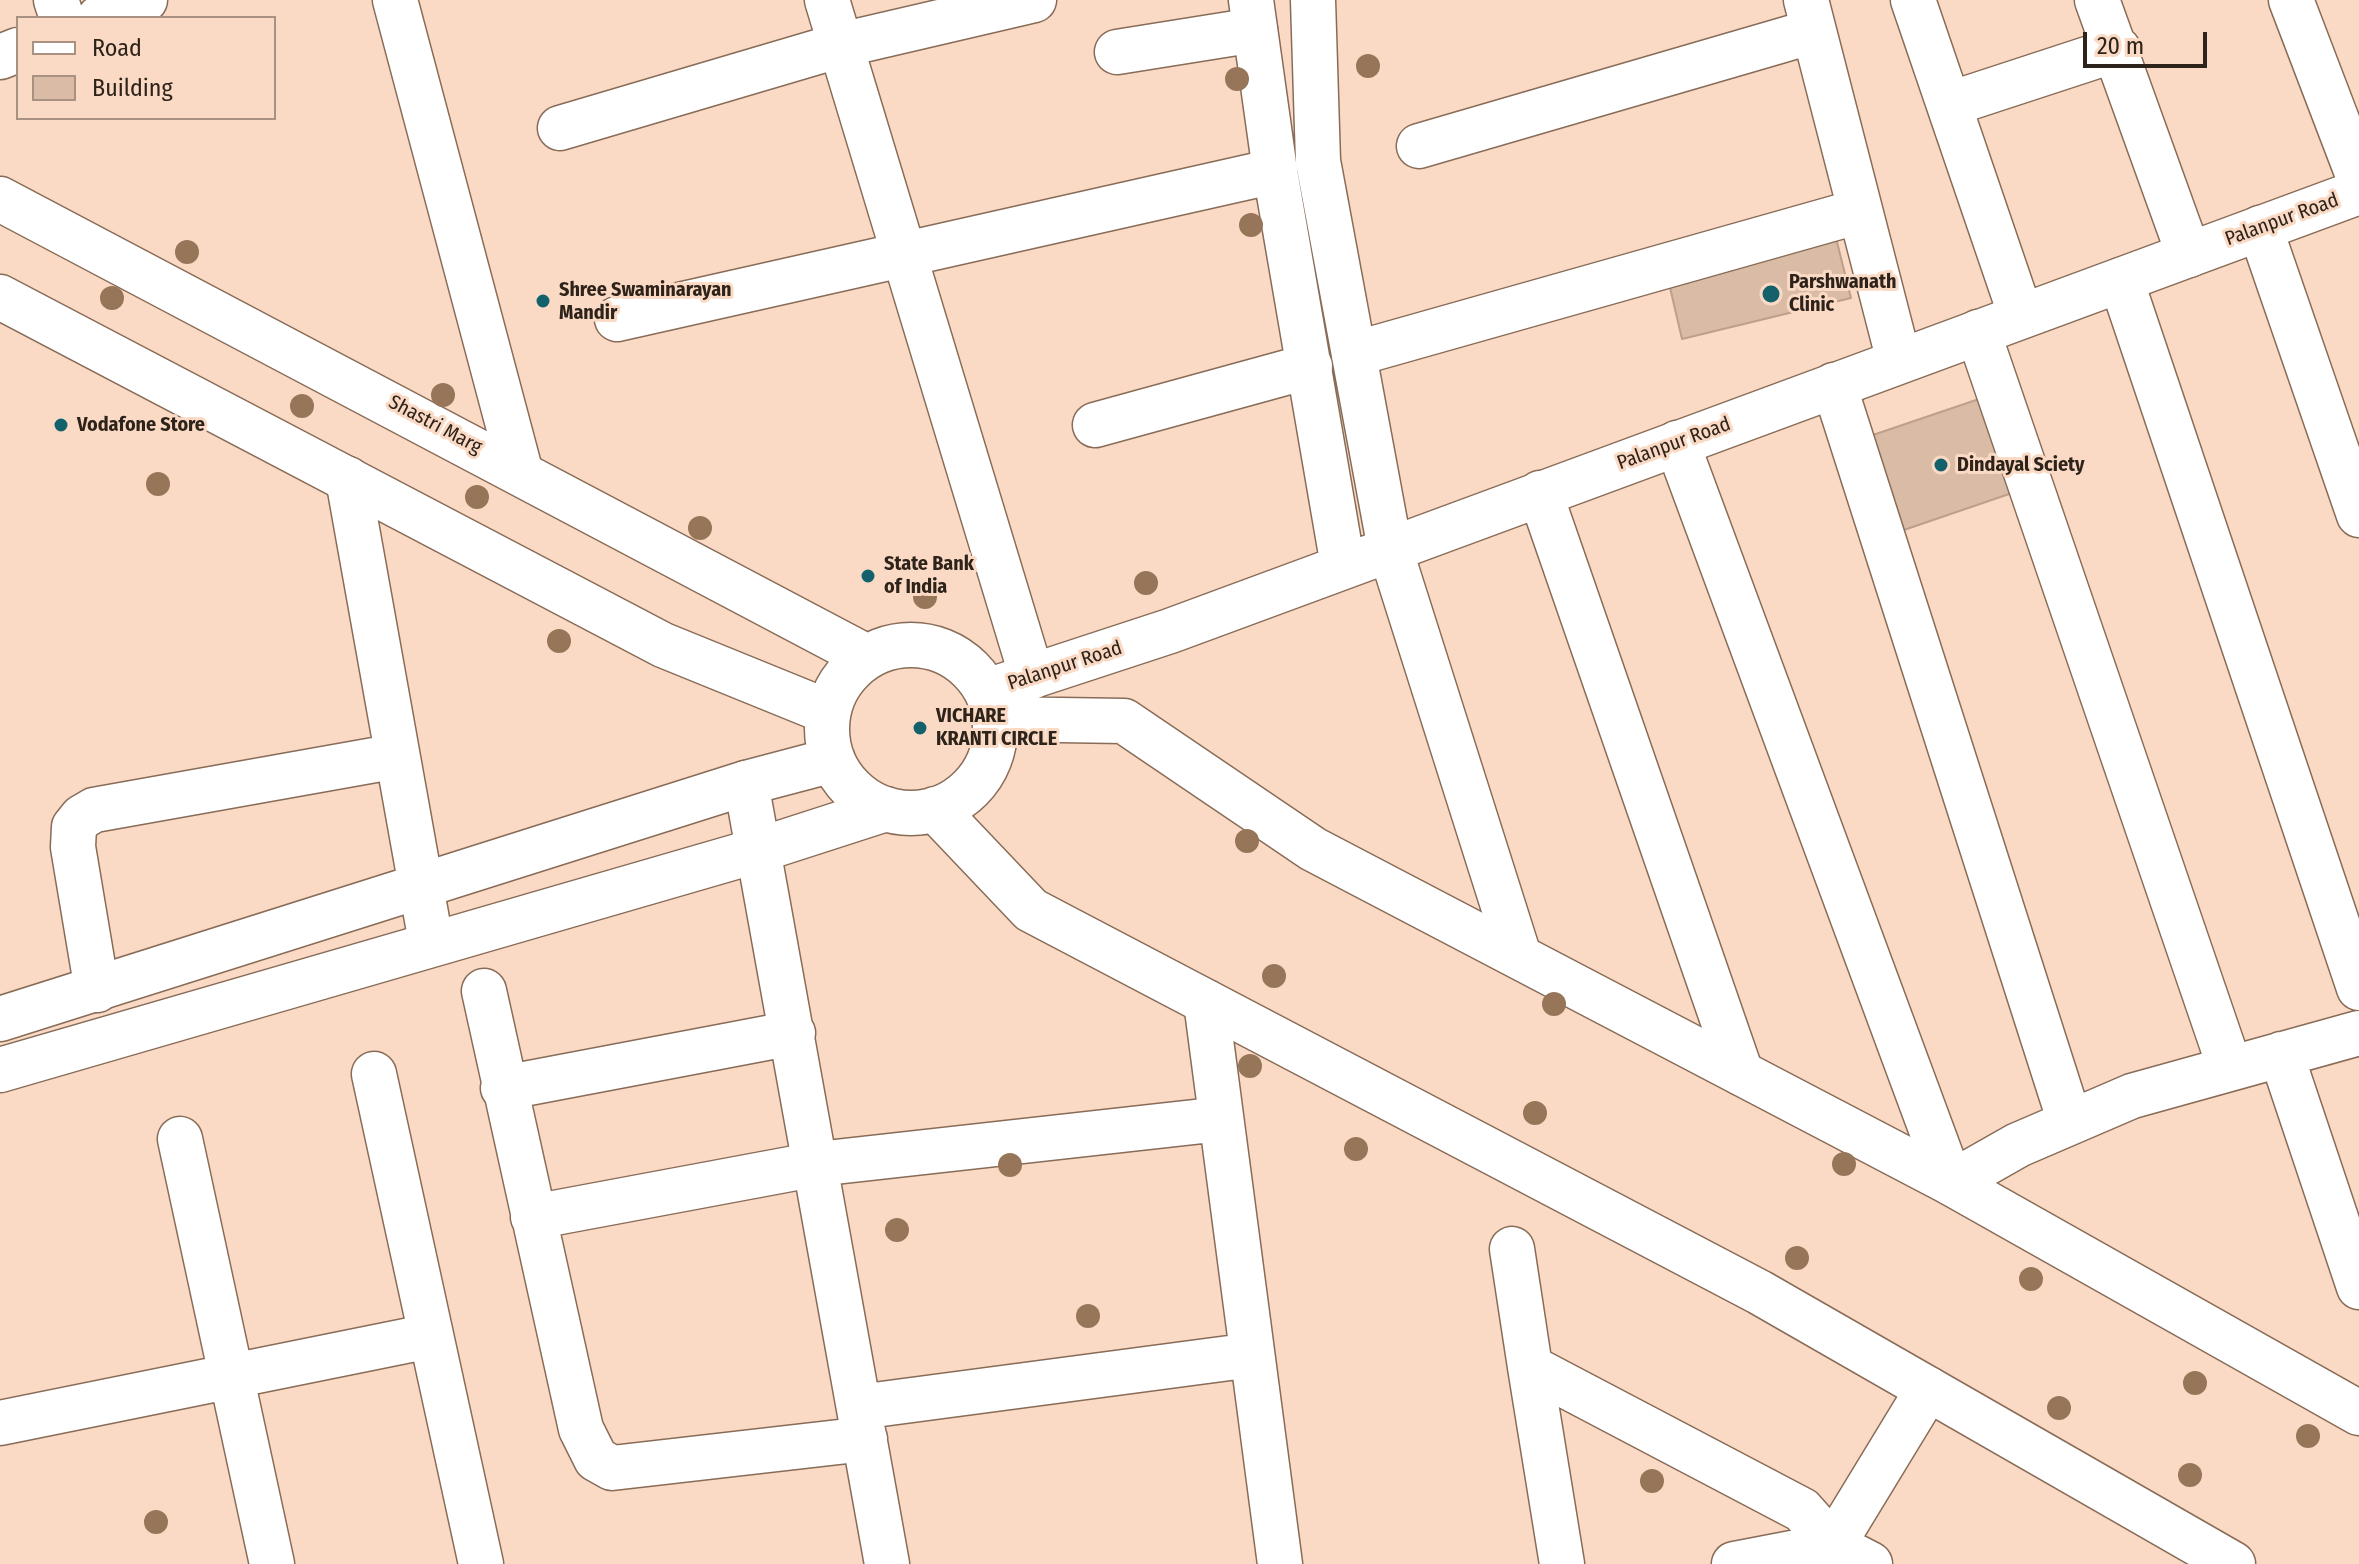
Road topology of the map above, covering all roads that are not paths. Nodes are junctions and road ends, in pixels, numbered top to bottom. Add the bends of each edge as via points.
1 (145, 0) edge
2 (395, 0) edge
3 (827, 0) edge
4 (1034, 0) edge
5 (1313, 0) edge
6 (1913, 0) edge
7 (2097, 0) edge
8 (2291, 0) edge
9 (1253, 15) edge
10 (1810, 15) edge
11 (104, 16) edge
12 (841, 45) junction
13 (2118, 49) junction
14 (1117, 52) dead end
15 (1950, 104) junction
16 (560, 128) dead end
17 (1419, 146) dead end
18 (1275, 171) junction
19 (2359, 178) edge
20 (2359, 192) edge
21 (0, 199) edge
22 (1860, 211) junction
23 (2260, 228) junction
24 (904, 253) junction
25 (2189, 255) junction
26 (2121, 280) junction
27 (0, 297) edge
28 (2021, 316) junction
29 (617, 319) dead end
30 (1978, 332) junction
31 (1354, 354) junction
32 (1899, 361) junction
33 (1310, 366) junction
34 (1834, 385) junction
35 (1095, 425) dead end
36 (1677, 443) junction
37 (520, 470) junction
38 (348, 479) junction
39 (1540, 493) junction
40 (2359, 515) edge
41 (1390, 549) junction
42 (1343, 566) junction
43 (867, 657) junction
44 (1032, 677) junction
45 (992, 705) junction
46 (828, 712) junction
47 (397, 756) junction
48 (833, 760) junction
49 (746, 783) junction
50 (886, 809) junction
51 (935, 809) junction
52 (759, 850) junction
53 (421, 888) junction
54 (431, 942) junction
55 (1519, 956) junction
56 (2359, 988) edge
57 (97, 990) junction
58 (484, 991) dead end
59 (1206, 1002) junction
60 (1, 1013) edge
61 (793, 1033) junction
62 (2359, 1033) edge
63 (2281, 1054) junction
64 (7, 1068) edge
65 (2230, 1068) junction
66 (1741, 1073) junction
67 (374, 1074) dead end
68 (503, 1088) junction
69 (1221, 1119) junction
70 (2070, 1122) junction
71 (180, 1139) dead end
72 (817, 1164) junction
73 (1951, 1183) junction
74 (533, 1217) junction
75 (1512, 1249) dead end
76 (2359, 1287) edge
77 (430, 1336) junction
78 (1252, 1355) junction
79 (1530, 1367) junction
80 (231, 1376) junction
81 (1928, 1389) junction
82 (2359, 1413) edge
83 (0, 1423) edge
84 (862, 1423) junction
85 (1846, 1558) edge
86 (884, 1563) edge
87 (272, 1564) edge
88 (481, 1564) edge
89 (1280, 1564) edge
90 (1562, 1564) edge
91 (1734, 1564) edge
92 (2233, 1564) edge

1 - 11 street
2 - 37 street
3 - 12 street
4 - 12 street
5 - 31 street via 1318,161
6 - 15 street
7 - 13 street
8 - 19 street
9 - 14 street
9 - 18 street
10 - 17 street
10 - 22 street
12 - 16 street
12 - 24 street
13 - 15 street
13 - 25 street
15 - 28 street
18 - 24 street
18 - 33 street
20 - 23 street, Palanpur Road
21 - 37 street, Shastri Marg
22 - 31 street
22 - 32 street
23 - 25 street, Palanpur Road
23 - 40 street
24 - 29 street
24 - 44 street
25 - 26 street, Palanpur Road
26 - 28 street, Palanpur Road
26 - 56 street
27 - 38 street
28 - 30 street, Palanpur Road
30 - 32 street, Palanpur Road
30 - 65 street
31 - 41 street
32 - 34 street, Palanpur Road
33 - 35 street
33 - 42 street
34 - 36 street, Palanpur Road
34 - 70 street
36 - 39 street, Palanpur Road
36 - 73 street
37 - 43 street, Shastri Marg
38 - 46 street via 663,645
38 - 47 street
39 - 41 street, Palanpur Road
39 - 66 street
41 - 42 street, Palanpur Road
41 - 55 street
42 - 44 street, Palanpur Road
43 - 45 street via 893,646 921,645 948,652 971,669
43 - 46 street via 836,690
44 - 45 street, Palanpur Road
45 - 51 street via 995,743 988,765 966,792
45 - 55 street via 1124,721 1313,849
46 - 48 street
47 - 53 street
47 - 57 street via 94,810 82,817 74,827 73,847
48 - 49 street
48 - 50 street via 845,782
49 - 52 street
49 - 53 street
50 - 51 street
50 - 52 street
51 - 59 street via 1031,910
52 - 54 street
52 - 61 street
53 - 54 street
53 - 57 street
54 - 64 street
55 - 66 street
57 - 60 street
58 - 68 street
59 - 69 street
59 - 81 street via 1759,1292
60 - 64 street
61 - 68 street
61 - 72 street
62 - 63 street
63 - 65 street
63 - 76 street
65 - 70 street via 2132,1096
66 - 73 street
67 - 77 street
68 - 74 street
69 - 72 street
69 - 78 street
70 - 73 street
71 - 80 street
72 - 74 street
72 - 84 street
73 - 82 street
74 - 84 street via 581,1429 596,1459 612,1468
75 - 79 street
77 - 80 street
77 - 88 street
78 - 84 street
78 - 89 street
79 - 85 street via 1802,1510
79 - 90 street
80 - 83 street
80 - 87 street
81 - 85 street
81 - 92 street
84 - 86 street
85 - 91 street

